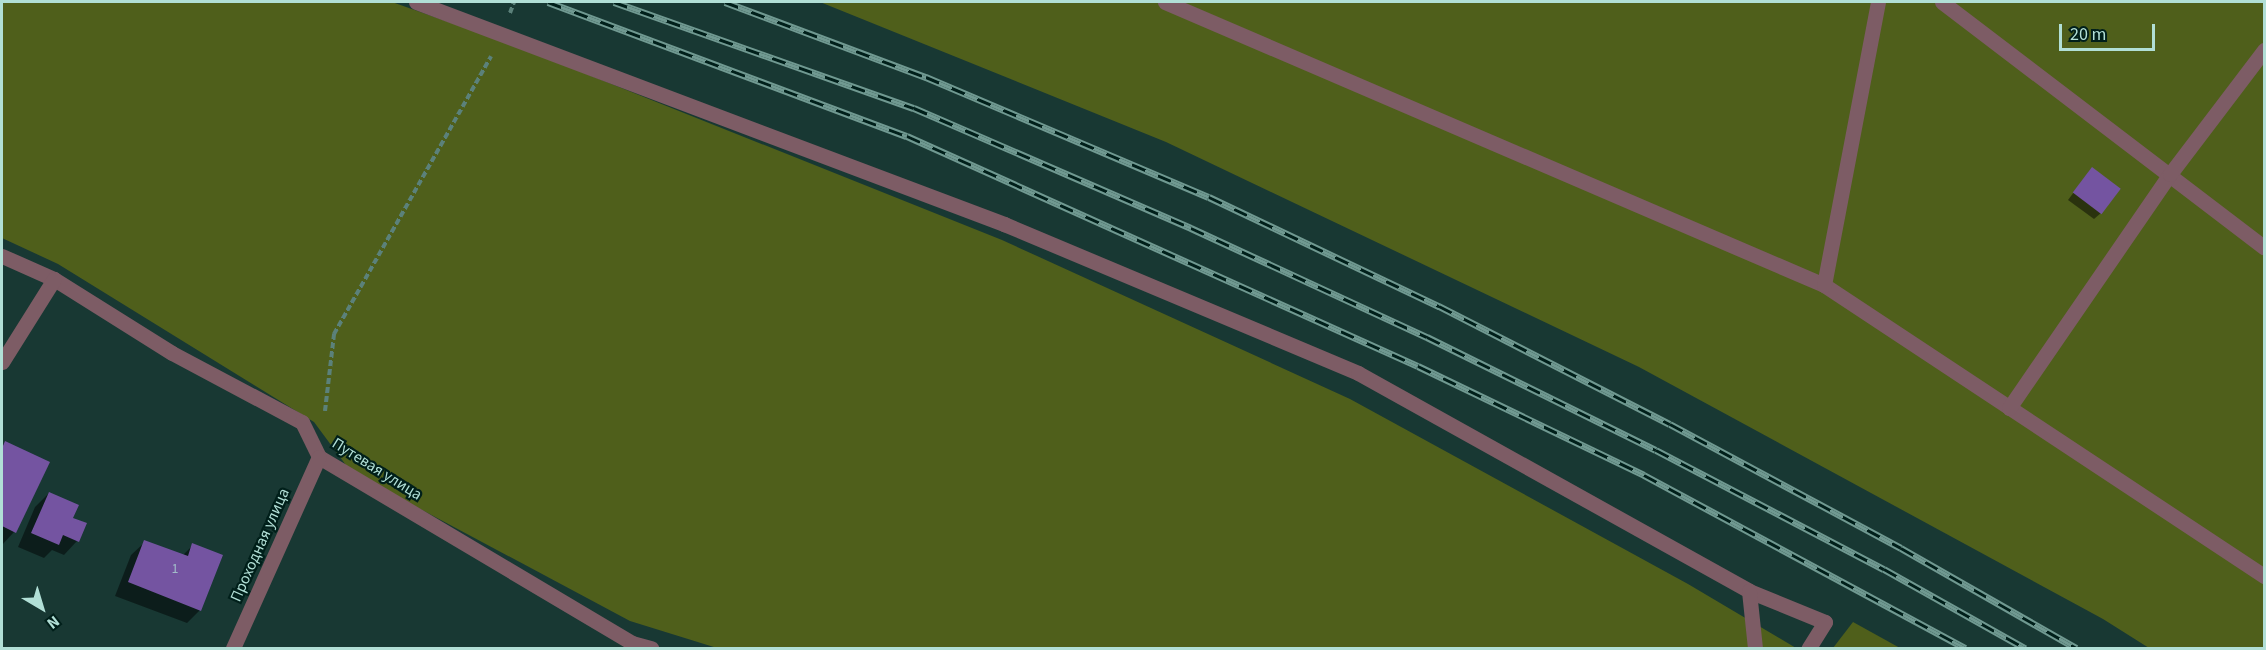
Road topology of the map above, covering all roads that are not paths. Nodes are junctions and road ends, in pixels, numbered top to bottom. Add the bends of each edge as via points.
1 (416, 2) edge
2 (1164, 2) edge
3 (1878, 2) edge
4 (1942, 2) edge
5 (2265, 51) edge
6 (2170, 174) junction
7 (2265, 247) edge
8 (2, 256) edge
9 (54, 279) junction
10 (1824, 285) junction
11 (2, 362) edge
12 (2009, 408) junction
13 (319, 457) junction
14 (2265, 576) edge
15 (1749, 591) junction
16 (631, 646) edge
17 (233, 648) edge
18 (651, 648) edge
19 (1755, 648) edge
20 (1809, 648) edge

1 - 15 street via 1004,224 1358,373
2 - 10 street
3 - 10 street
4 - 6 street
5 - 6 street
6 - 7 street
6 - 12 street
8 - 9 street, Путевая улица
9 - 11 street
9 - 13 street, Путевая улица via 172,353 302,422
10 - 12 street
12 - 14 street
13 - 16 street, Путевая улица
13 - 17 street, Проходная улица
15 - 19 street
15 - 20 street via 1825,622
16 - 18 street, Путевая улица

